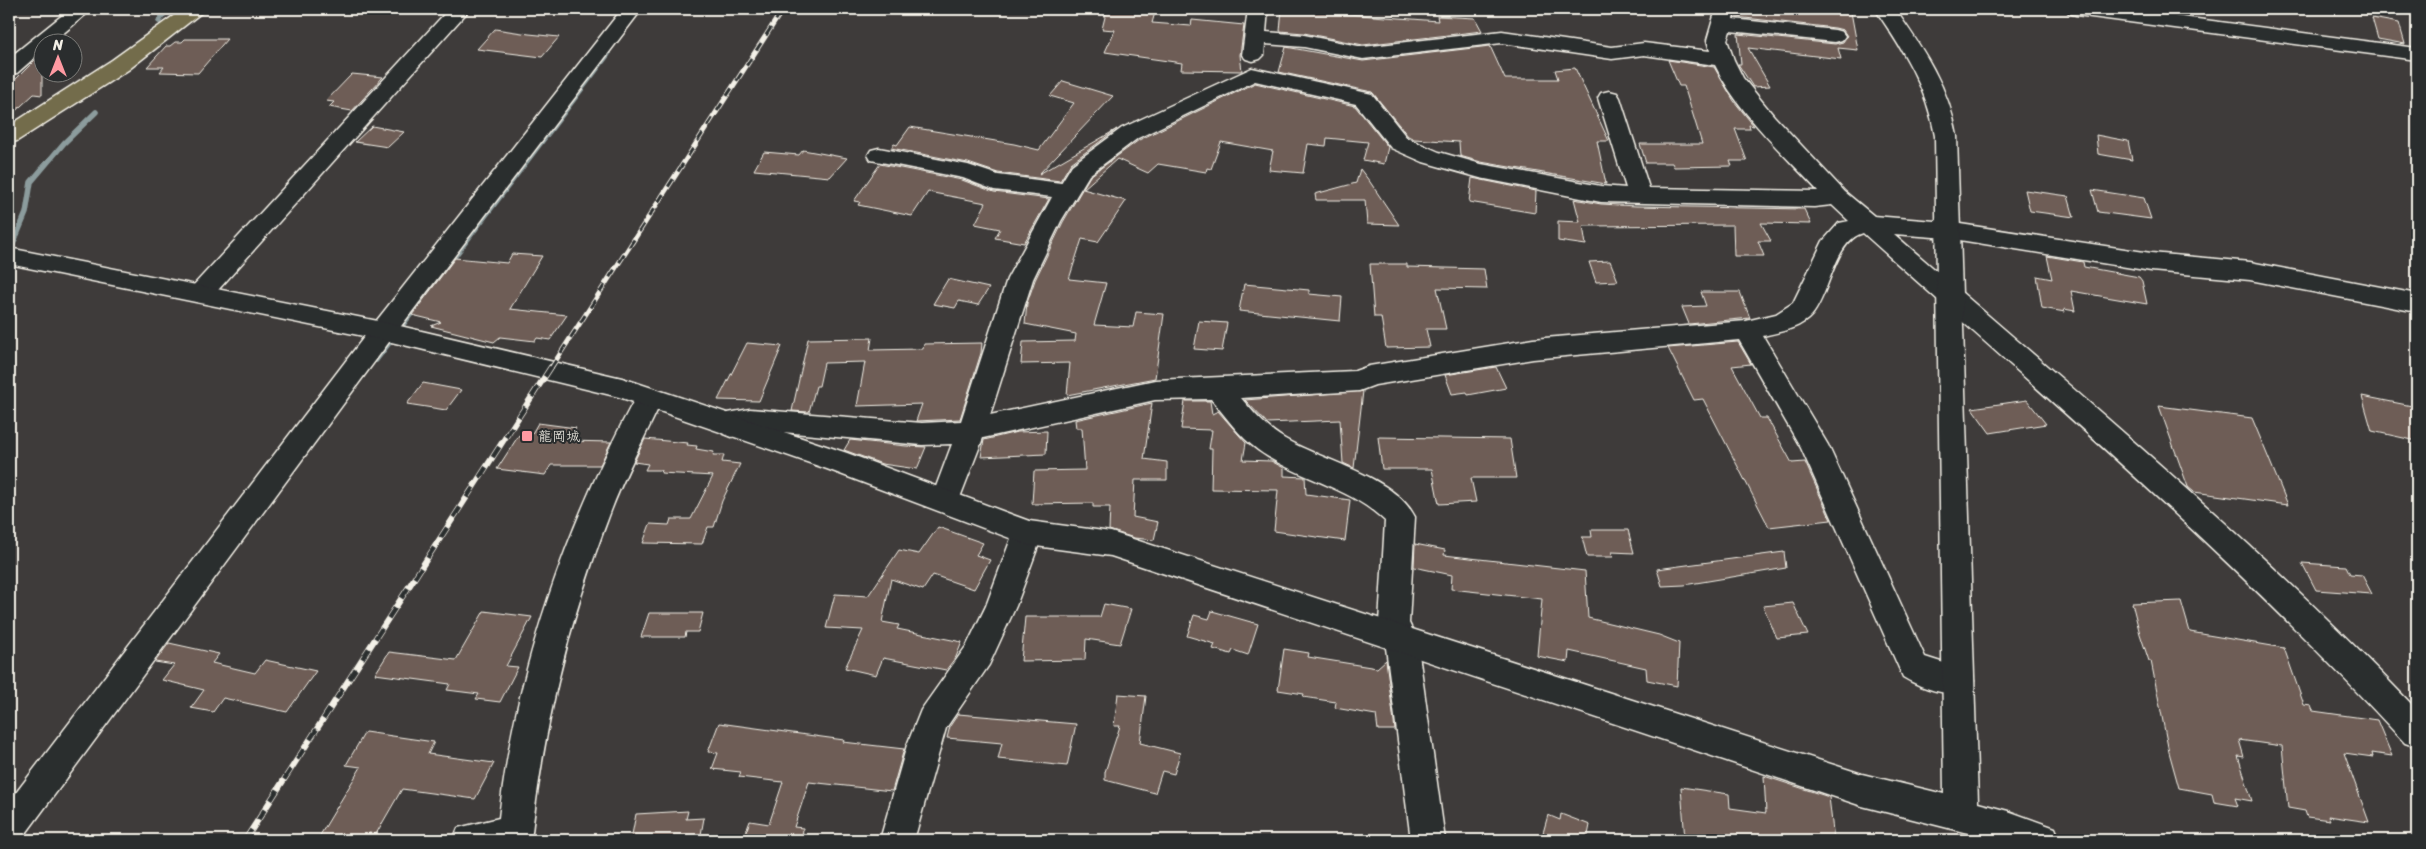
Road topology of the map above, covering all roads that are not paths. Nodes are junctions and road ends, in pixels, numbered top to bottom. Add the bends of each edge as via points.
1 (82, 9) edge
2 (196, 9) edge
3 (460, 9) edge
4 (632, 9) edge
5 (1258, 9) edge
6 (1781, 9) edge
7 (1885, 9) edge
8 (2076, 9) edge
9 (1723, 16) edge
10 (1785, 30) junction
11 (1835, 36) dead end
12 (1254, 37) junction
13 (2417, 54) edge
14 (1723, 60) junction
15 (9, 68) edge
16 (1252, 74) junction
17 (1609, 98) dead end
18 (9, 136) edge
19 (878, 155) dead end
20 (1066, 191) junction
21 (1640, 196) junction
22 (1837, 197) junction
23 (1867, 224) junction
24 (1947, 230) junction
25 (9, 256) edge
26 (201, 293) junction
27 (1950, 297) junction
28 (2417, 303) edge
29 (1746, 330) junction
30 (383, 331) junction
31 (1218, 389) junction
32 (649, 398) junction
33 (732, 426) junction
34 (972, 429) junction
35 (945, 500) junction
36 (1028, 533) junction
37 (1401, 640) junction
38 (1958, 682) junction
39 (2417, 732) edge
40 (1961, 814) junction
41 (9, 829) edge
42 (514, 836) edge
43 (470, 840) edge
44 (897, 840) edge
45 (1428, 840) edge
46 (2043, 840) edge

1 - 15 street
2 - 18 main road via 120,65
3 - 26 street
4 - 30 street
5 - 12 street
6 - 10 street
7 - 24 street via 1924,69 1941,106 1946,136
8 - 13 street
9 - 10 street
9 - 14 street via 1717,40
10 - 11 street
12 - 14 street via 1304,41 1363,53 1502,37 1612,53 1644,49
12 - 16 street
14 - 22 street via 1733,80 1766,121
16 - 20 street via 1130,133 1080,170
16 - 21 street via 1364,99 1399,143 1431,157 1521,180 1601,194
17 - 21 street
19 - 20 street via 968,172 994,182
20 - 34 street via 1020,279
21 - 22 street
22 - 23 street
23 - 24 street
23 - 27 street
23 - 29 street via 1848,229 1832,247 1803,309 1783,322
24 - 27 street
24 - 28 street via 2151,262 2250,271
25 - 26 street
26 - 30 street
27 - 38 street
27 - 39 street via 2253,564
29 - 31 street via 1533,349 1369,376 1359,381
29 - 38 street via 1814,445 1914,668
30 - 32 street via 622,388
30 - 41 street
31 - 34 street via 1155,390
31 - 37 street via 1260,437 1377,496 1400,517 1394,623
32 - 33 street
32 - 42 street via 588,530 554,637 528,734
33 - 34 street via 738,420 750,419 922,434 950,434
33 - 35 street
34 - 35 street
35 - 36 street
36 - 37 street via 1111,544
36 - 44 street via 1001,606 978,655 933,720
37 - 40 street via 1862,790
37 - 45 street
38 - 40 street
40 - 46 street
42 - 43 street

